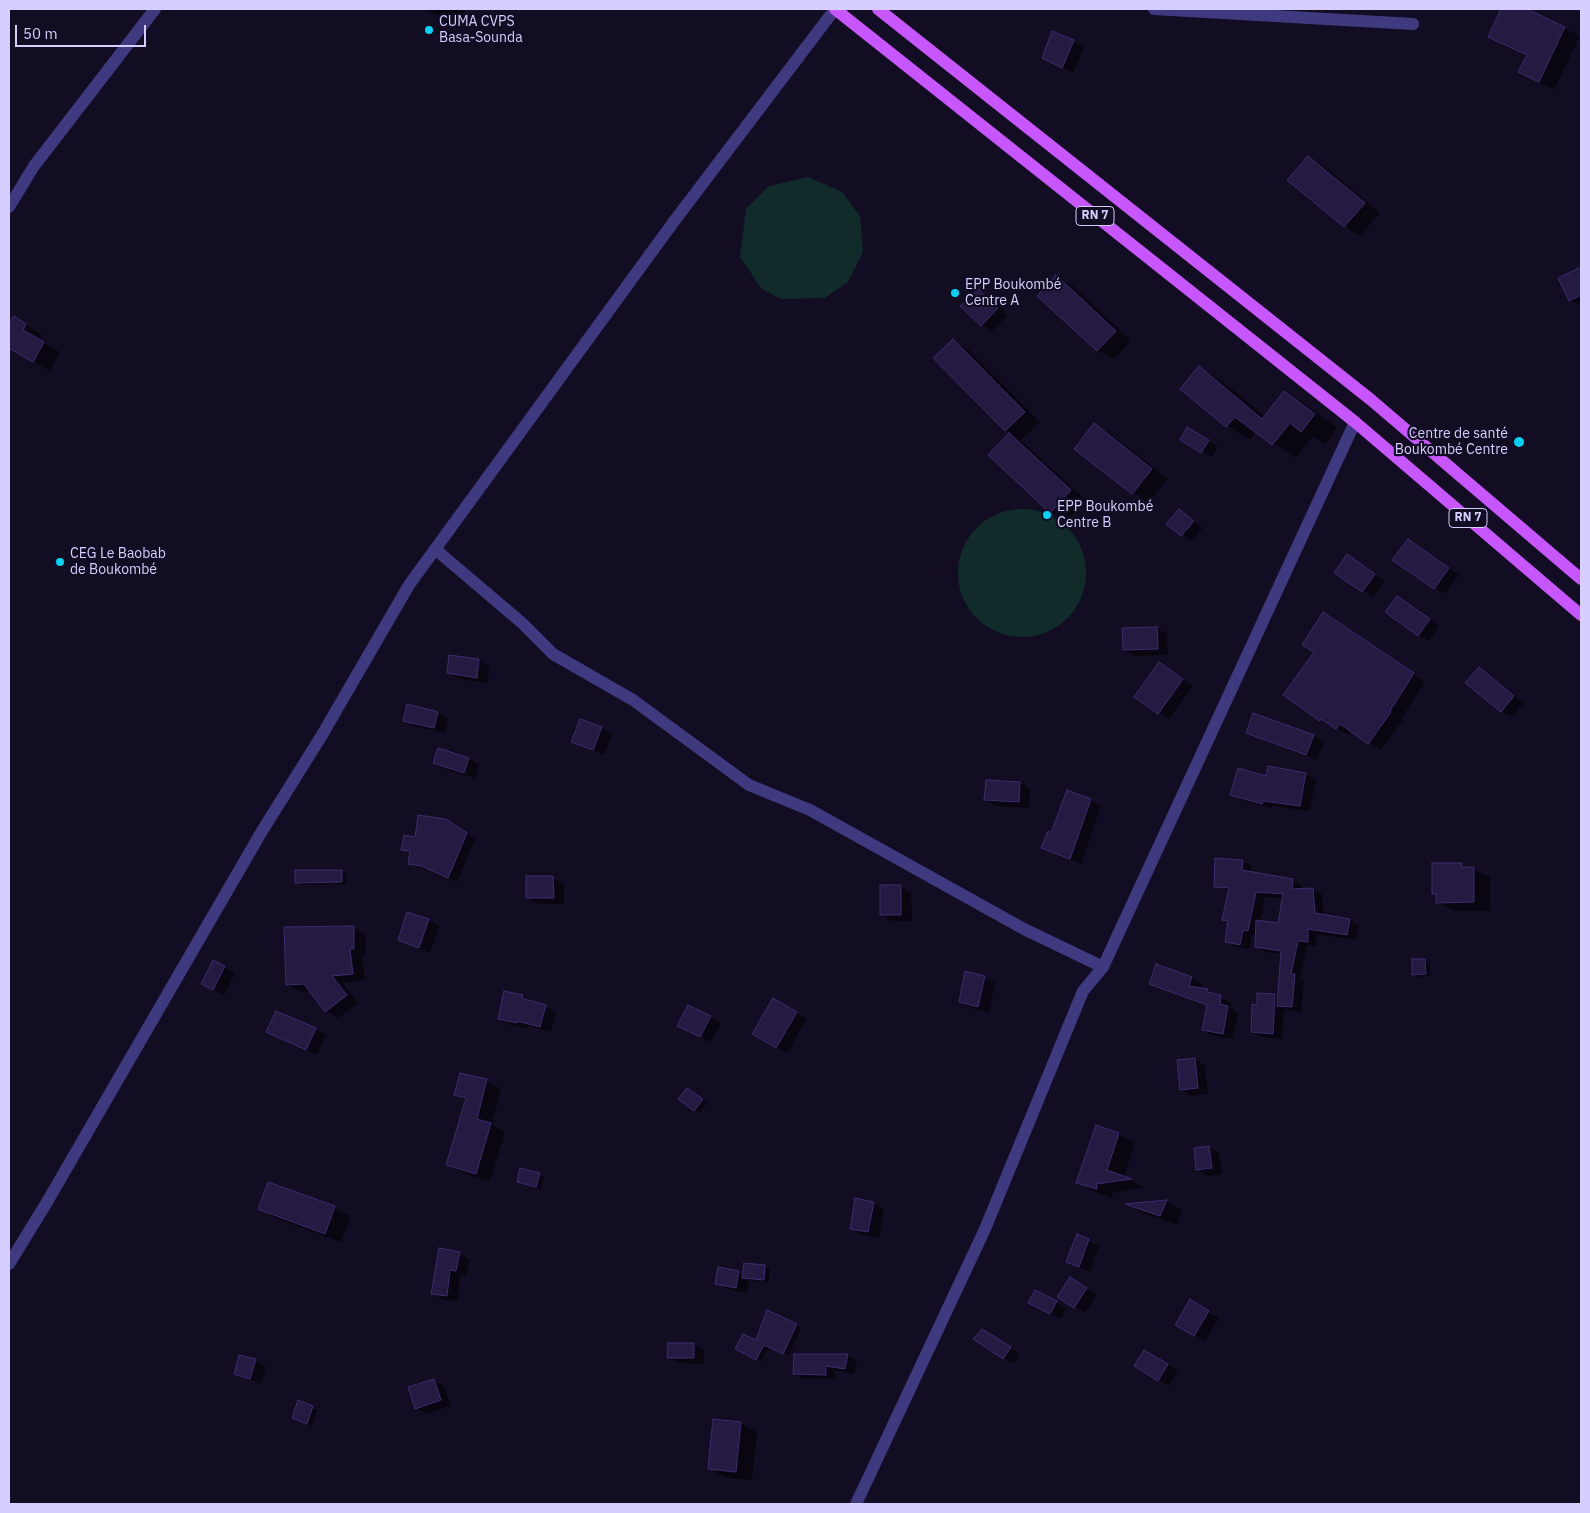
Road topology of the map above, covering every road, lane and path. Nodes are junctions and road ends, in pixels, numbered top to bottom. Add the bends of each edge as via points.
1 (155, 9) edge
2 (835, 9) edge
3 (878, 9) edge
4 (1154, 9) edge
5 (1413, 24) dead end
6 (9, 207) edge
7 (1355, 422) junction
8 (435, 549) junction
9 (1581, 579) edge
10 (1581, 614) edge
11 (1104, 967) junction
12 (9, 1264) edge
13 (856, 1504) edge

1 - 6 street via 34,166
2 - 7 main road, RN 7
2 - 8 street via 672,224
3 - 9 main road, RN 7 via 1370,399
4 - 5 street
7 - 10 main road, RN 7
7 - 11 street
8 - 11 street via 522,623 552,654 633,700 749,785 810,810 1024,929
8 - 12 street via 409,585 262,831
11 - 13 street via 1082,990 985,1229

